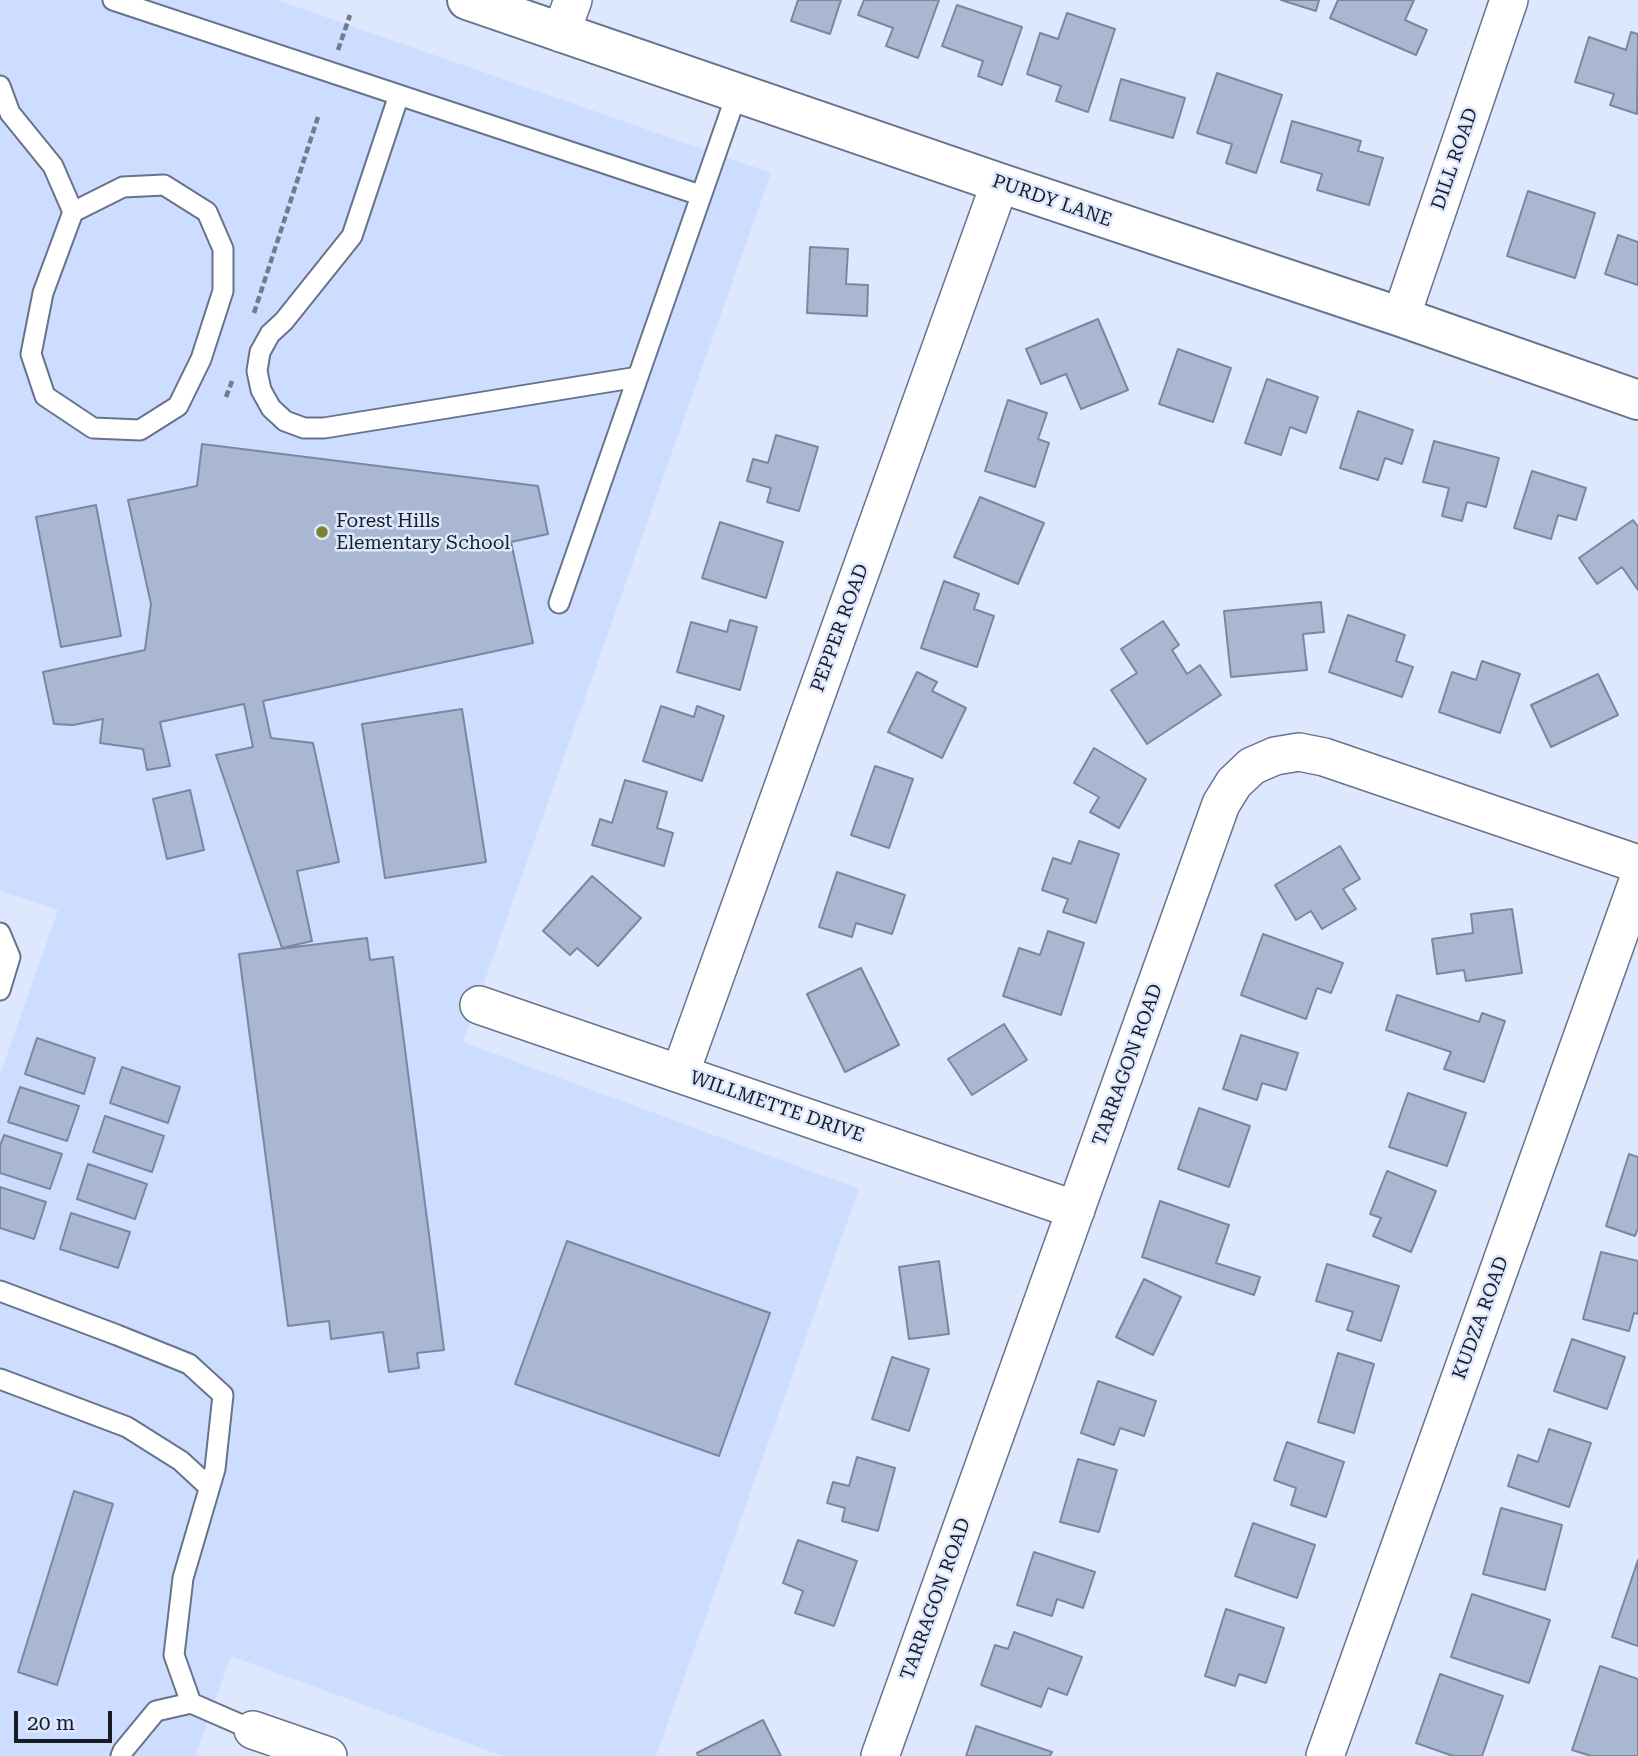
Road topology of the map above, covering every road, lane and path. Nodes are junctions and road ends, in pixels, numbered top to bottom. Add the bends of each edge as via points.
1 (113, 0) edge
2 (467, 0) edge
3 (1509, 0) edge
4 (351, 15) dead end
5 (567, 16) edge
6 (336, 58) dead end
7 (0, 86) edge
8 (737, 93) junction
9 (399, 95) junction
10 (318, 117) dead end
11 (1000, 183) junction
12 (701, 195) junction
13 (73, 212) junction
14 (1401, 317) junction
15 (251, 321) dead end
16 (235, 372) dead end
17 (638, 377) junction
18 (226, 397) dead end
19 (1638, 400) edge
20 (559, 603) dead end
21 (1638, 864) edge
22 (1638, 881) edge
23 (0, 933) edge
24 (0, 990) edge
25 (479, 1005) dead end
26 (680, 1074) junction
27 (1076, 1210) junction
28 (0, 1291) edge
29 (0, 1379) edge
30 (209, 1487) junction
31 (191, 1703) junction
32 (253, 1730) joint
33 (121, 1756) edge
34 (328, 1756) edge
35 (880, 1756) edge
36 (1325, 1756) edge

1 - 9 lane
2 - 5 street, PURDY LANE
3 - 14 street, DILL ROAD
4 - 6 path
5 - 8 street, PURDY LANE
7 - 13 lane via 10,113 53,166
8 - 11 street, PURDY LANE
8 - 12 lane
9 - 12 lane
9 - 17 lane via 352,236 260,352 257,371 271,408 285,421 304,428 324,428
10 - 15 path
11 - 14 street, PURDY LANE
11 - 26 street, PEPPER ROAD
12 - 17 lane
13 - 13 lane via 43,293 31,354 45,396 93,428 140,430 178,406 201,359 222,291 223,249 207,212 164,185 123,187
14 - 19 street, PURDY LANE
16 - 18 path
17 - 20 lane
21 - 27 street, TARRAGON ROAD via 1324,757 1300,752 1275,755 1252,766 1221,804
22 - 36 street, KUDZA ROAD
23 - 24 lane via 10,957
25 - 26 street, WILLMETTE DRIVE
26 - 27 street, WILLMETTE DRIVE
27 - 35 street, TARRAGON ROAD
28 - 30 lane via 189,1364 223,1395
29 - 30 lane via 127,1427 181,1461
30 - 31 lane via 183,1578 174,1655
31 - 32 lane
31 - 33 lane via 156,1711
32 - 34 street

